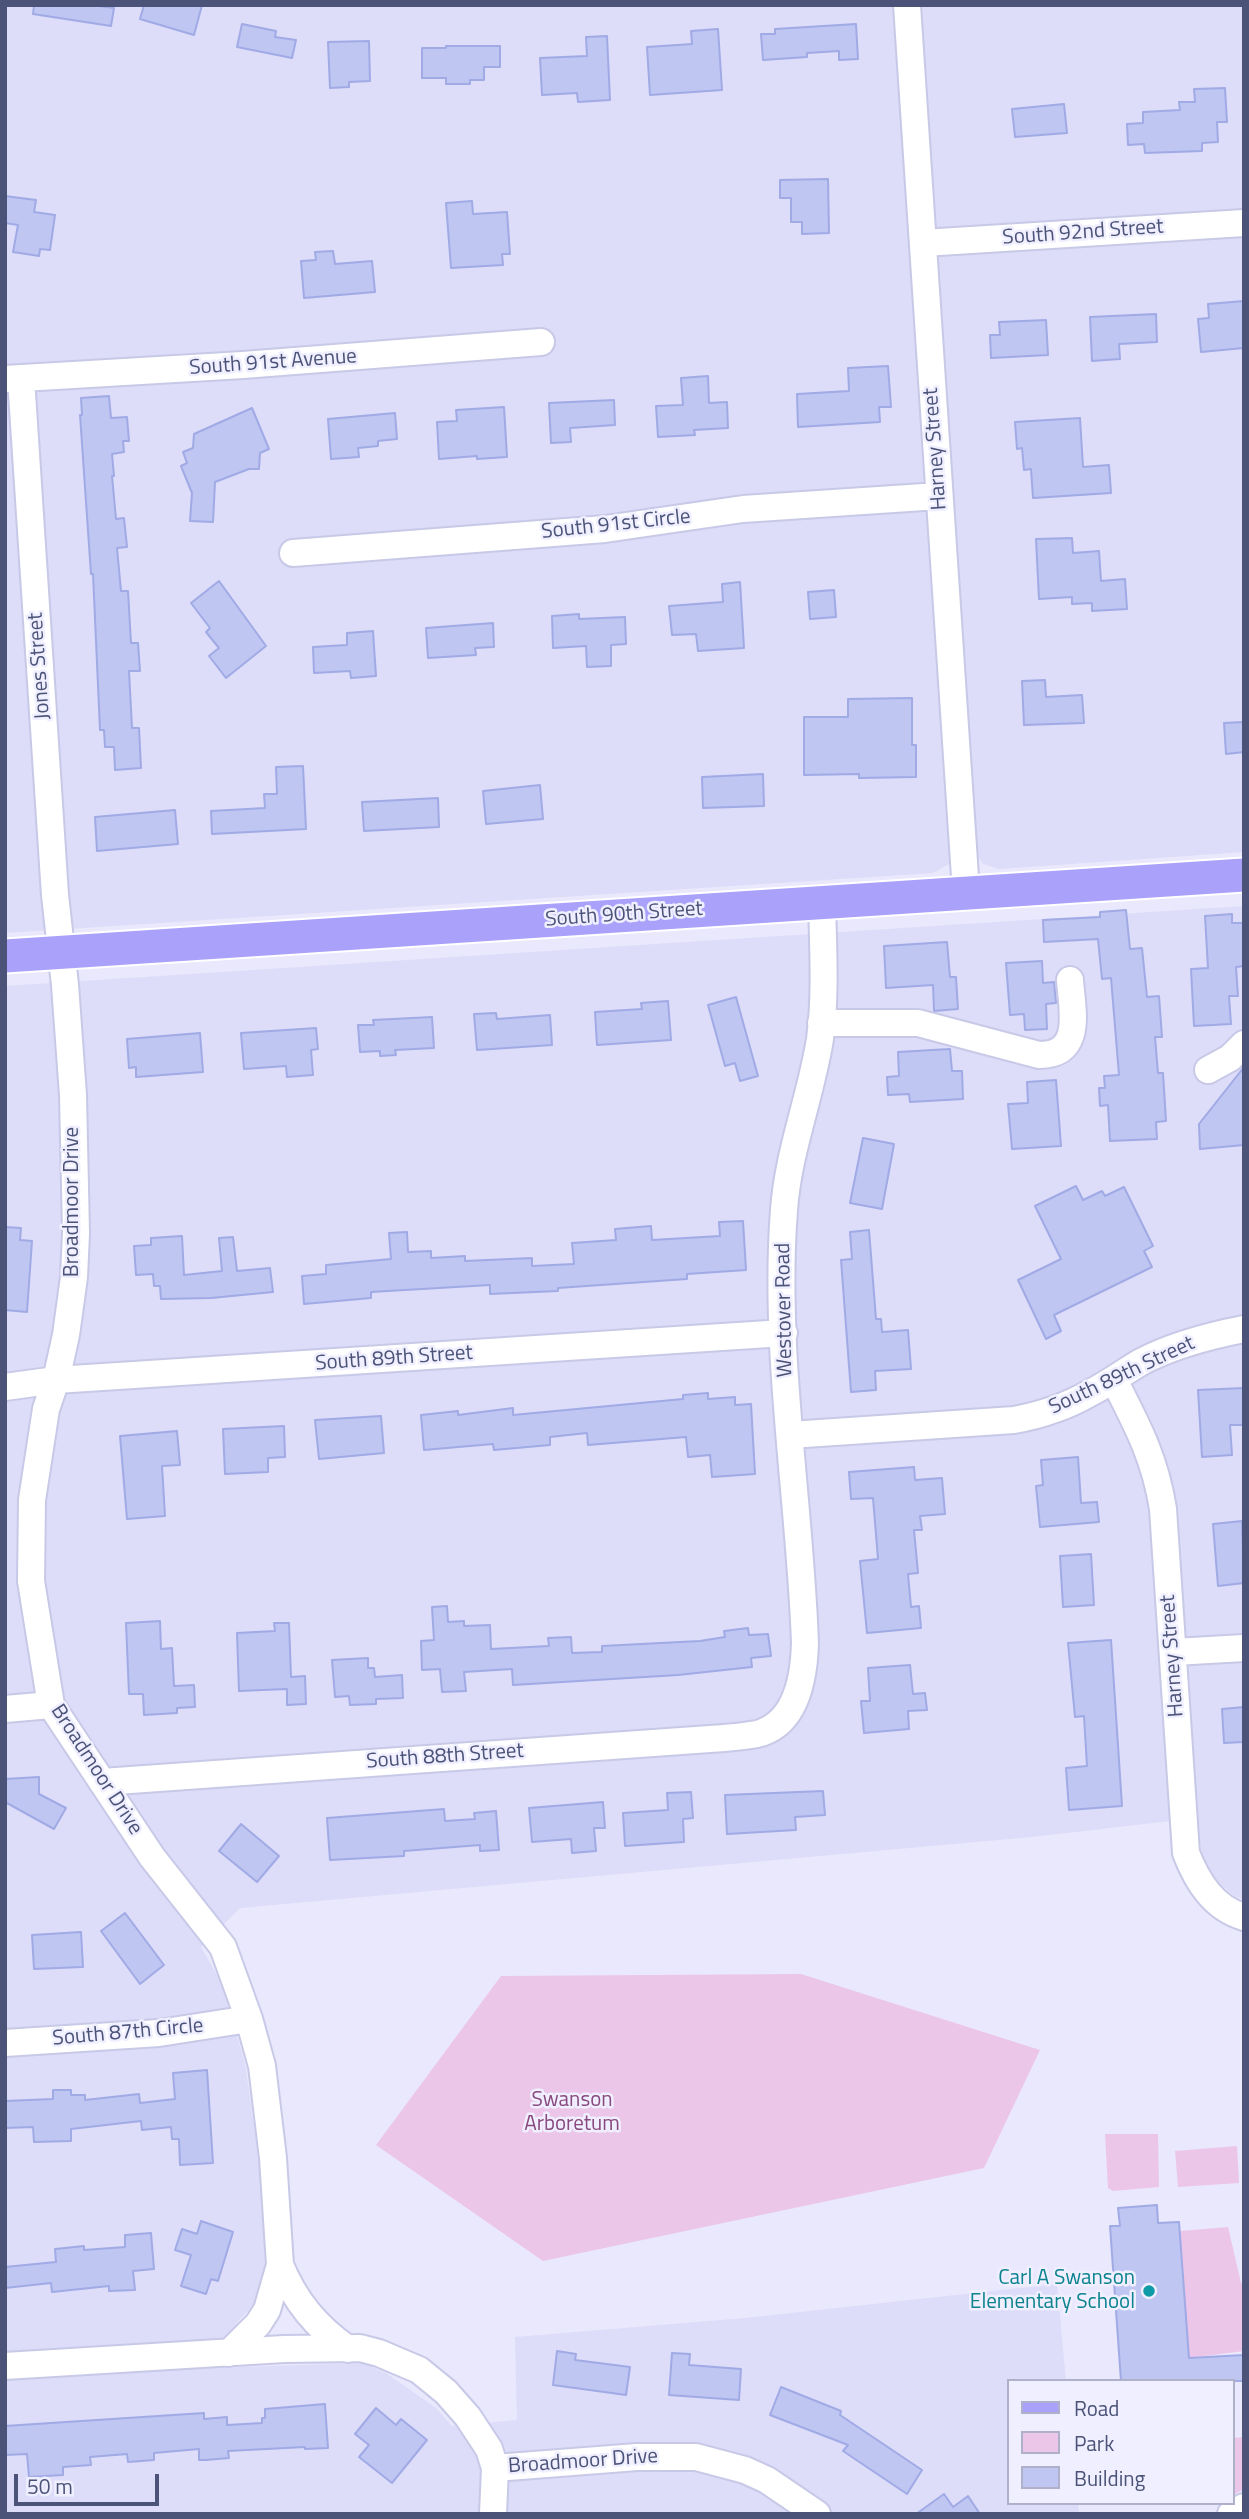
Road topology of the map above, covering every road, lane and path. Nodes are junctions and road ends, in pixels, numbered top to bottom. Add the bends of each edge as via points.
1 (907, 5) edge
2 (1244, 223) edge
3 (923, 243) junction
4 (541, 342) dead end
5 (13, 379) edge
6 (939, 496) junction
7 (293, 552) dead end
8 (1244, 875) edge
9 (966, 892) junction
10 (822, 902) junction
11 (62, 953) junction
12 (5, 956) edge
13 (1070, 980) dead end
14 (822, 1015) junction
15 (1244, 1044) edge
16 (1208, 1070) dead end
17 (1244, 1329) edge
18 (784, 1333) junction
19 (57, 1380) junction
20 (1114, 1380) junction
21 (5, 1387) edge
22 (790, 1435) junction
23 (1244, 1648) edge
24 (1174, 1652) junction
25 (51, 1705) junction
26 (5, 1709) edge
27 (783, 1718) joint
28 (102, 1782) junction
29 (1244, 1917) edge
30 (249, 2019) junction
31 (5, 2043) edge
32 (280, 2265) junction
33 (348, 2348) junction
34 (229, 2353) junction
35 (5, 2366) edge
36 (495, 2468) junction
37 (1244, 2507) edge
38 (493, 2514) edge
39 (817, 2514) edge
40 (1231, 2514) edge

1 - 3 street, Harney Street
2 - 3 street, South 92nd Street
3 - 6 street, Harney Street
4 - 5 street, South 91st Avenue
5 - 11 street, Jones Street
6 - 7 street, South 91st Circle via 743,509 605,529
6 - 9 street, Harney Street
8 - 9 main road, South 90th Street
9 - 10 main road, South 90th Street
10 - 11 main road, South 90th Street
10 - 14 street, Westover Road
11 - 12 main road, South 90th Street
11 - 19 street, Broadmoor Drive via 73,1095 76,1233 74,1276
13 - 14 street via 1072,1033 1056,1054 1039,1055 918,1023
14 - 18 street, Westover Road via 784,1208
15 - 16 street
17 - 20 street, South 89th Street via 1180,1345
18 - 19 street, South 89th Street
18 - 22 street, Westover Road
19 - 21 street, South 89th Street
19 - 25 street, Broadmoor Drive via 40,1440 30,1540 35,1616
20 - 22 street, South 89th Street via 1059,1409 1014,1420
20 - 24 street, Harney Street via 1150,1451 1158,1480
22 - 27 street, Westover Road via 804,1654 800,1686
23 - 24 street
24 - 29 street, Harney Street via 1186,1853 1205,1890
25 - 26 street
25 - 28 street, Broadmoor Drive
27 - 28 street, South 88th Street via 758,1734 724,1738
28 - 30 street, Broadmoor Drive via 152,1857 223,1947
30 - 31 street, South 87th Circle via 159,2033
30 - 32 street, Broadmoor Drive via 269,2110
32 - 33 street, Broadmoor Drive via 288,2286 313,2320
32 - 34 street, Broadmoor Drive via 267,2310
33 - 34 street, Broadmoor Drive
33 - 36 street, Broadmoor Drive via 404,2362 446,2392 489,2449
34 - 35 street, Broadmoor Drive
36 - 38 street
36 - 39 street, Broadmoor Drive via 696,2457 745,2470
37 - 40 street

